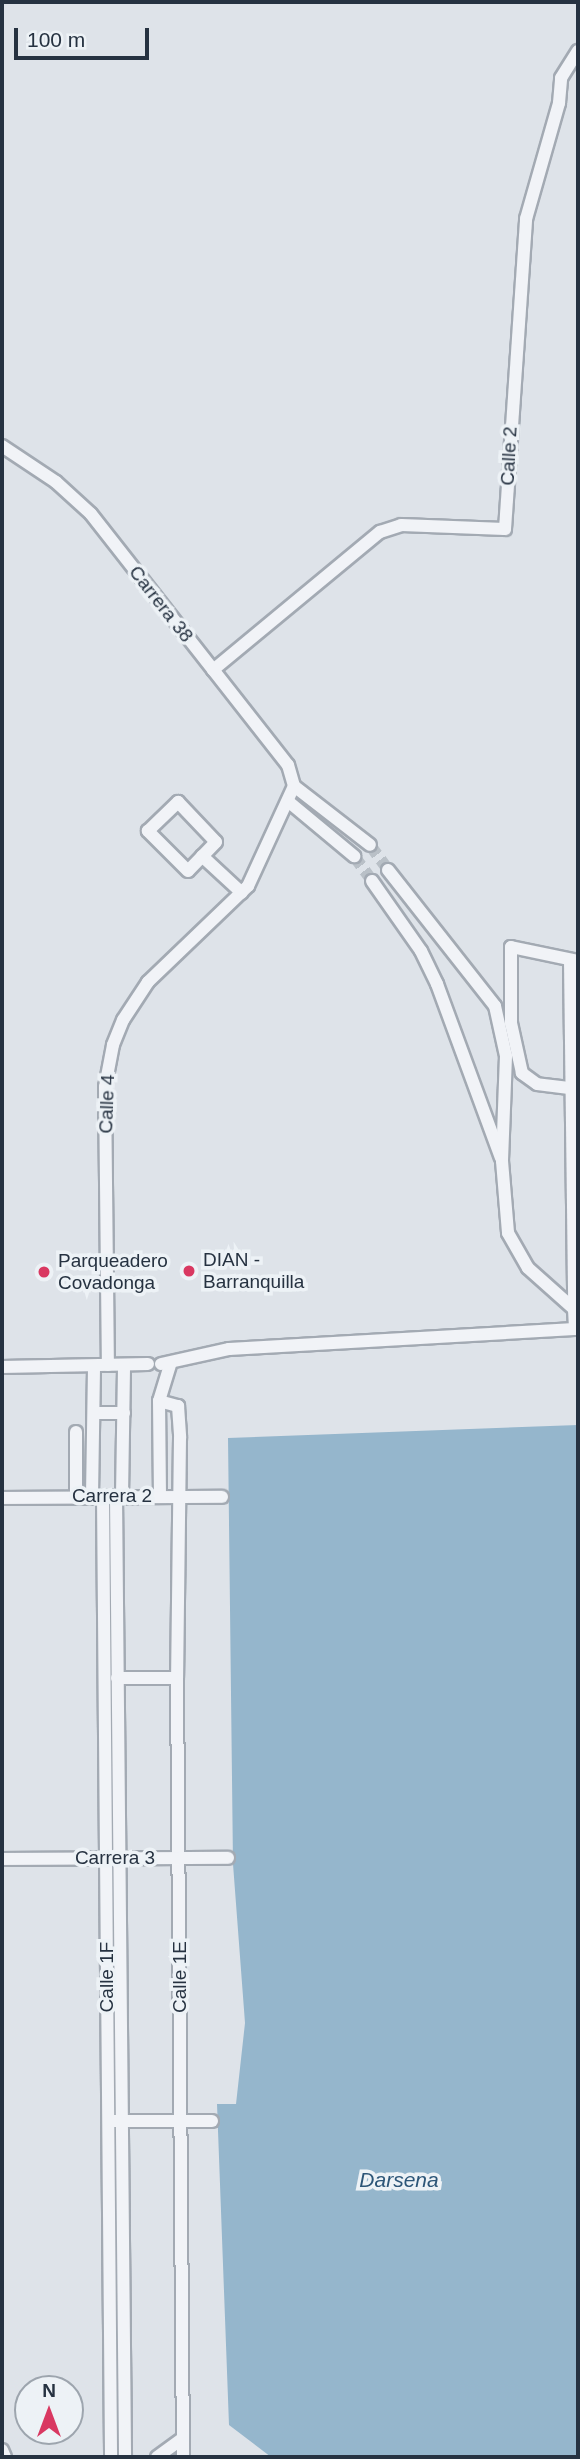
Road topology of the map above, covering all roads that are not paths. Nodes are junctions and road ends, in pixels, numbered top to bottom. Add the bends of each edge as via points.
1 (578, 51) edge
2 (2, 446) edge
3 (213, 670) junction
4 (294, 786) junction
5 (289, 802) junction
6 (370, 845) tunnel mouth
7 (202, 856) junction
8 (354, 856) tunnel mouth
9 (388, 870) tunnel mouth
10 (372, 881) tunnel mouth
11 (242, 893) junction
12 (574, 961) edge
13 (569, 1088) junction
14 (502, 1161) junction
15 (574, 1309) junction
16 (576, 1329) edge
17 (160, 1364) junction
18 (108, 1365) junction
19 (124, 1365) junction
20 (94, 1366) junction
21 (2, 1367) edge
22 (159, 1401) junction
23 (94, 1413) junction
24 (124, 1413) junction
25 (76, 1432) dead end
26 (76, 1496) junction
27 (108, 1496) junction
28 (160, 1496) junction
29 (180, 1497) junction
30 (222, 1497) dead end
31 (2, 1498) edge
32 (117, 1678) junction
33 (177, 1678) junction
34 (111, 1698) junction
35 (112, 1858) junction
36 (179, 1858) junction
37 (228, 1858) dead end
38 (2, 1859) edge
39 (114, 2121) junction
40 (181, 2121) junction
41 (212, 2121) dead end
42 (182, 2439) junction
43 (2, 2450) edge
44 (5, 2457) edge
45 (111, 2457) edge
46 (125, 2457) edge
47 (157, 2457) edge
48 (183, 2457) edge

1 - 3 street, Calle 2 via 561,78 559,103 526,219 505,529 416,525 380,532
2 - 3 street, Carrera 38 via 56,482 90,514
3 - 4 street, Carrera 38 via 288,765
4 - 5 street, Calle 4
4 - 6 street
5 - 8 street
5 - 11 street, Calle 4
7 - 7 street via 188,870 148,831 178,802 216,842
7 - 11 street
9 - 14 street via 495,1006 506,1056
10 - 14 street via 421,951 437,984
11 - 18 street, Calle 4 via 148,982 128,1009 113,1045 105,1087
12 - 13 street
12 - 13 street via 512,947 509,995 512,1040 522,1073 537,1084
13 - 15 street
14 - 15 street via 512,1244 527,1268
15 - 16 street
16 - 17 street via 229,1349
17 - 19 street
17 - 22 street
18 - 19 street
18 - 20 street
19 - 24 street, Calle 1F
20 - 21 street
20 - 23 street, Calle 1F
22 - 28 street
22 - 29 street, Calle 1E via 178,1406
23 - 24 street
23 - 27 street, Calle 1F
24 - 27 street, Calle 1F
25 - 26 street
26 - 27 street, Carrera 2
26 - 31 street, Carrera 2
27 - 28 street, Carrera 2
27 - 32 street, Calle 1F
27 - 34 street, Calle 1F
28 - 29 street, Carrera 2
29 - 30 street, Carrera 2
29 - 33 street, Calle 1E
32 - 33 street
32 - 34 street, Calle 1F
33 - 36 street, Calle 1E
34 - 35 street, Calle 1F
35 - 36 street, Carrera 3
35 - 38 street, Carrera 3
35 - 39 street, Calle 1F
36 - 37 street, Carrera 3
36 - 40 street, Calle 1E
39 - 40 street
39 - 45 street, Calle 1F
39 - 46 street, Calle 1F
40 - 41 street
40 - 42 street, Calle 1E
42 - 47 street
42 - 48 street, Calle 1E
43 - 44 street

